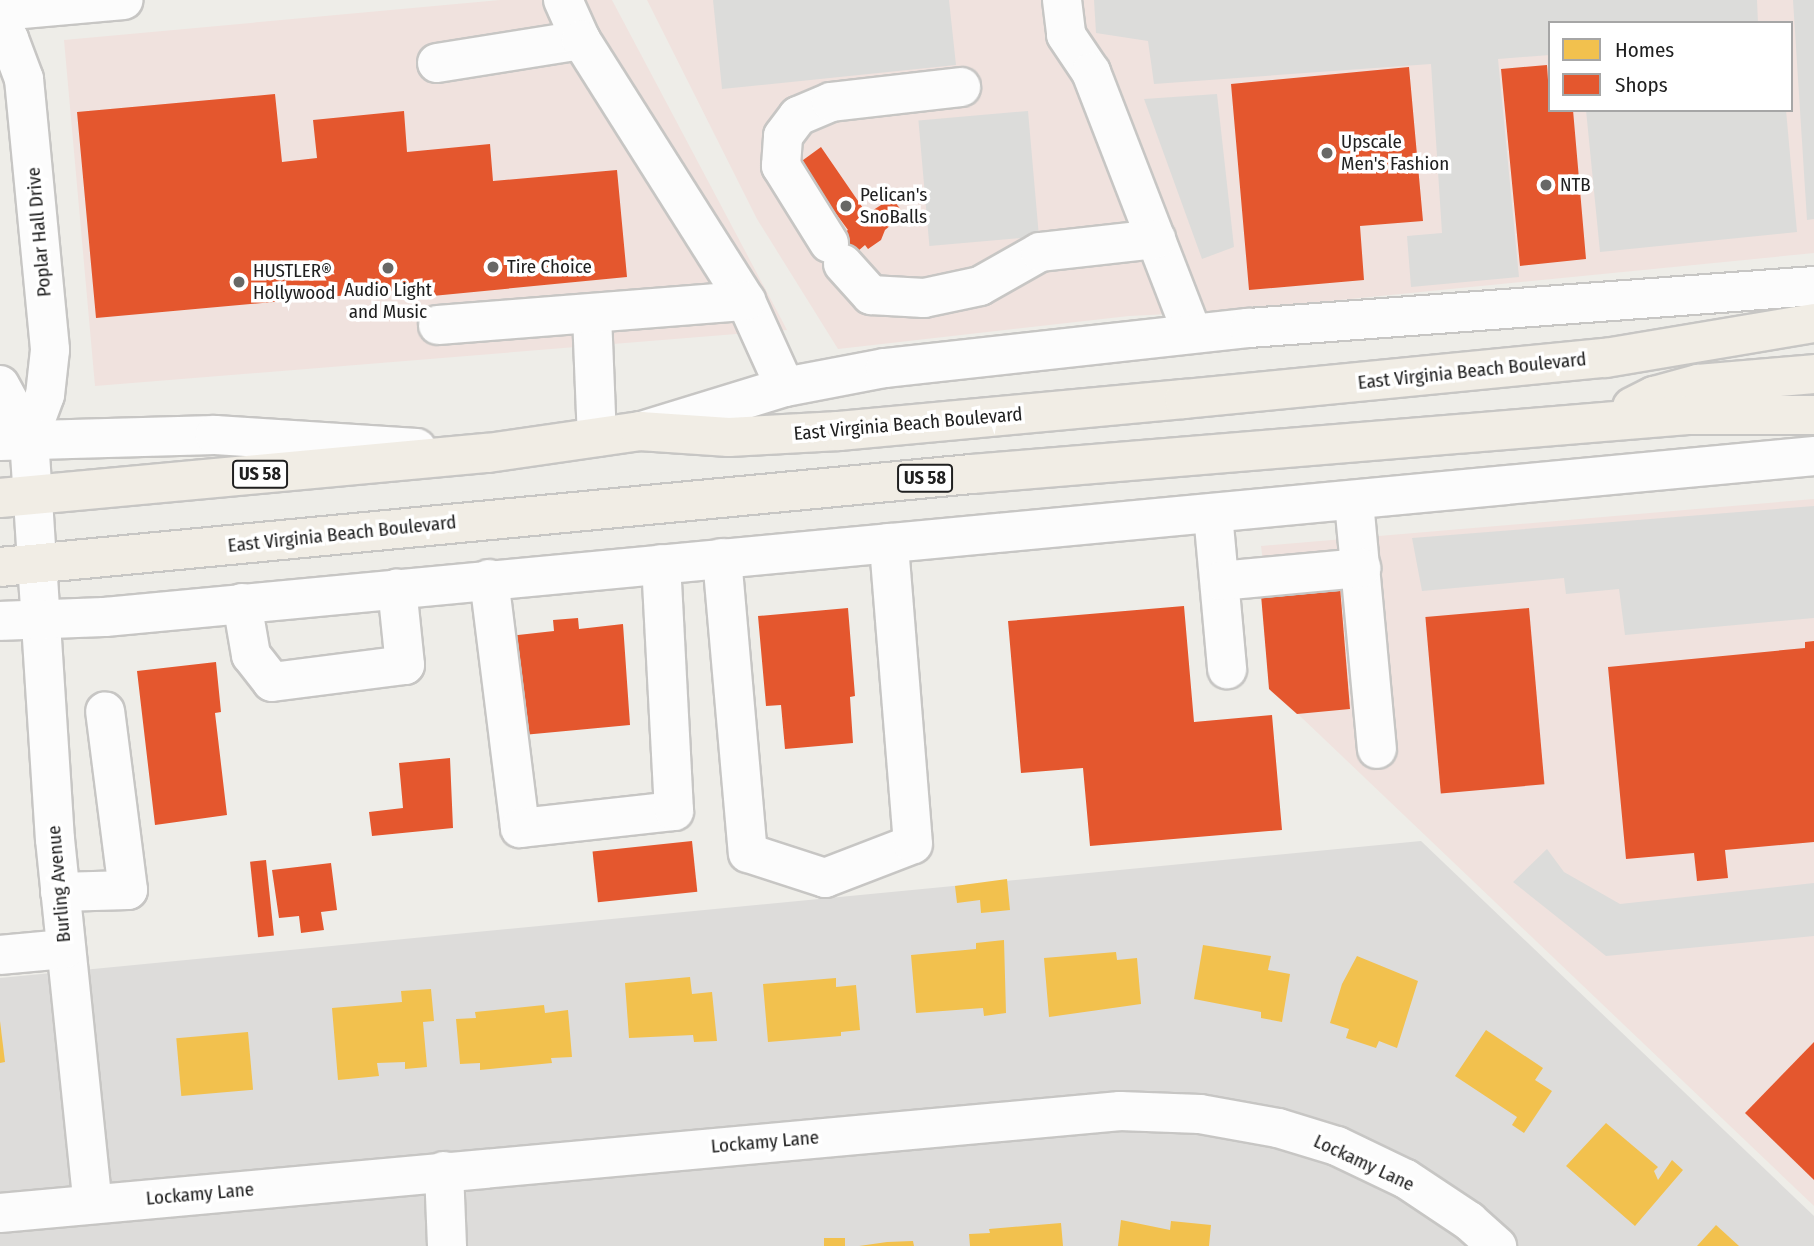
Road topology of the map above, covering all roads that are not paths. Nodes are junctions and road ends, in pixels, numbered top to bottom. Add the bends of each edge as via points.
1 (124, 0) edge
2 (563, 0) edge
3 (1062, 0) edge
4 (0, 11) edge
5 (0, 30) edge
6 (581, 40) junction
7 (437, 63) dead end
8 (961, 87) dead end
9 (1156, 239) junction
10 (1814, 286) edge
11 (746, 301) junction
12 (592, 315) junction
13 (1814, 323) edge
14 (438, 325) dead end
15 (1192, 333) junction
16 (1814, 374) edge
17 (0, 385) edge
18 (785, 387) junction
19 (1814, 415) edge
20 (1606, 422) junction
21 (640, 431) junction
22 (597, 437) junction
23 (15, 440) edge
24 (488, 453) junction
25 (1814, 456) edge
26 (16, 496) edge
27 (1354, 502) junction
28 (1213, 514) junction
29 (889, 543) junction
30 (722, 558) junction
31 (37, 564) junction
32 (661, 564) junction
33 (0, 567) edge
34 (1361, 568) junction
35 (489, 579) junction
36 (1220, 581) junction
37 (397, 588) junction
38 (242, 603) junction
39 (40, 620) junction
40 (0, 621) edge
41 (1227, 669) dead end
42 (105, 711) dead end
43 (1377, 749) dead end
44 (60, 892) junction
45 (65, 949) junction
46 (0, 955) edge
47 (444, 1171) junction
48 (93, 1204) junction
49 (0, 1213) edge
50 (447, 1246) edge
51 (1497, 1246) edge

1 - 4 street
2 - 6 street
3 - 9 street via 1066,35 1091,72
5 - 23 street, Poplar Hall Drive via 9,39 24,79 50,351 45,395
6 - 7 street
6 - 11 street
8 - 9 street via 831,102 799,116 783,136 781,166 836,253 871,295 924,298 980,286 1040,252
9 - 15 street
10 - 15 street
11 - 12 street
11 - 18 street
12 - 14 street
12 - 22 street
13 - 21 main road, East Virginia Beach Boulevard / US 58 via 1605,358 839,431 729,437
15 - 18 street via 885,368
16 - 20 main road via 1698,384 1654,396
17 - 23 street, Poplar Hall Drive
18 - 21 street
19 - 20 main road, East Virginia Beach Boulevard / US 58 via 1688,415
20 - 31 main road, East Virginia Beach Boulevard / US 58 via 972,474
21 - 22 main road, East Virginia Beach Boulevard / US 58
22 - 24 main road, East Virginia Beach Boulevard / US 58
23 - 24 street via 215,435
23 - 26 street, Poplar Hall Drive
24 - 26 main road, East Virginia Beach Boulevard / US 58
25 - 27 street
26 - 31 street, Poplar Hall Drive
27 - 28 street
27 - 34 street
28 - 29 street
28 - 36 street
29 - 30 street
29 - 30 street via 913,844 825,878 748,853
30 - 32 street
31 - 33 main road, East Virginia Beach Boulevard / US 58
31 - 39 street, Burling Avenue
32 - 35 street
32 - 35 street via 674,811 520,828
34 - 36 street
34 - 43 street
35 - 37 street
36 - 41 street
37 - 38 street
37 - 38 street via 405,665 272,682 251,655
38 - 39 street
39 - 40 street
39 - 44 street, Burling Avenue
42 - 44 street via 128,890
44 - 45 street, Burling Avenue
45 - 46 street
45 - 48 street, Burling Avenue
47 - 48 street, Lockamy Lane
47 - 50 street
47 - 51 street, Lockamy Lane via 1120,1111 1200,1114 1278,1128 1337,1146 1406,1179 1469,1221
48 - 49 street, Lockamy Lane

